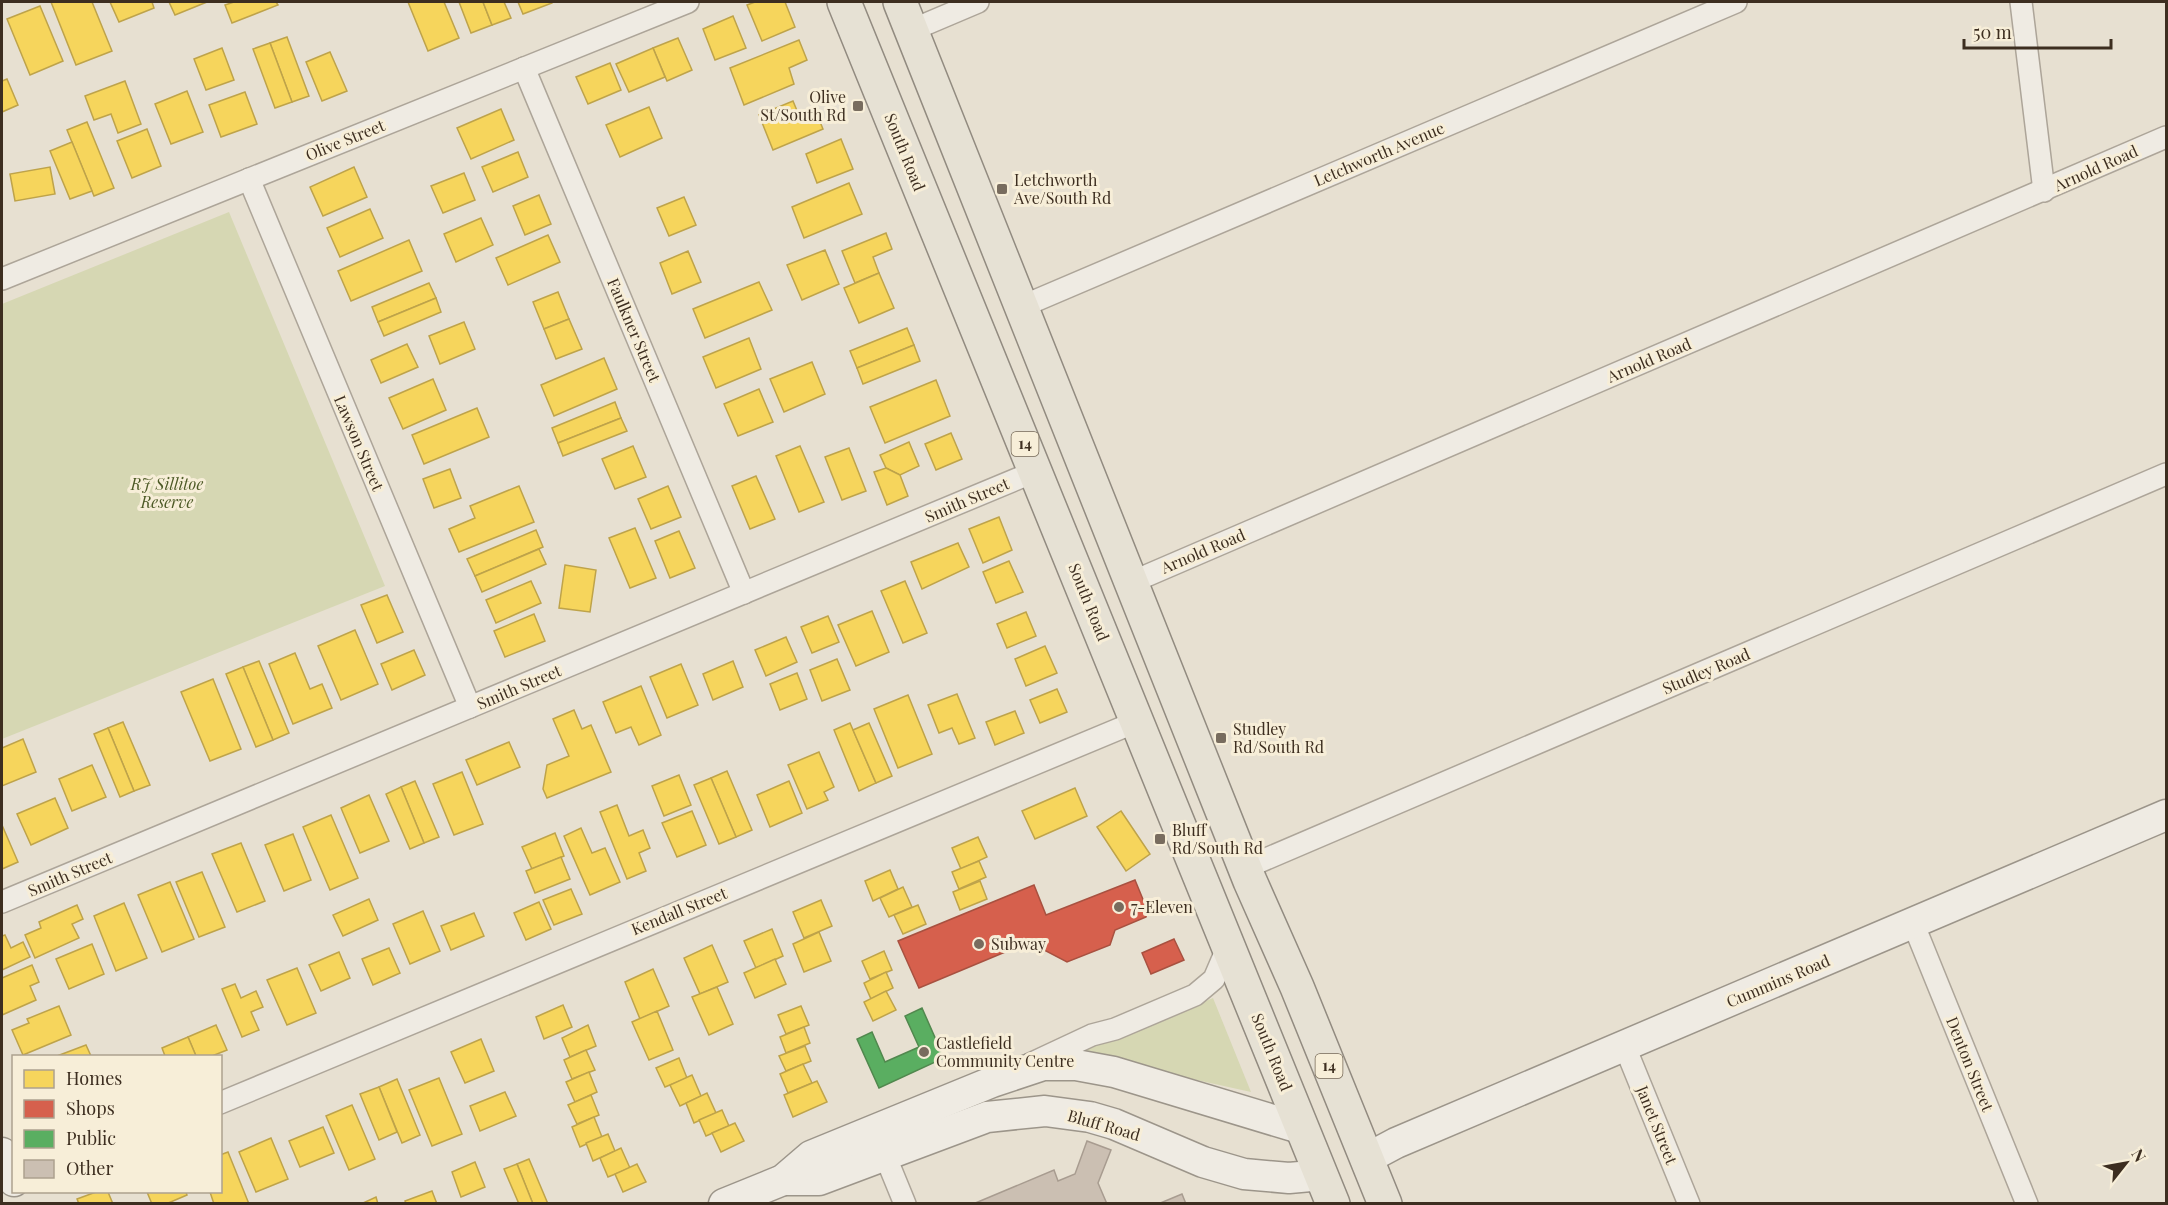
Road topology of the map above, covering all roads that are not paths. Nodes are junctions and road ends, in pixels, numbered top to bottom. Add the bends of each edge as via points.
1 (688, 2) edge
2 (844, 2) edge
3 (978, 2) edge
4 (1736, 2) edge
5 (2021, 2) edge
6 (906, 16) edge
7 (524, 68) junction
8 (2166, 137) edge
9 (249, 179) junction
10 (2044, 191) junction
11 (2, 279) edge
12 (1023, 306) junction
13 (1036, 471) junction
14 (2166, 474) edge
15 (1132, 582) junction
16 (744, 593) junction
17 (1181, 705) junction
18 (470, 707) junction
19 (1138, 721) junction
20 (2166, 814) edge
21 (1245, 868) junction
22 (2, 902) edge
23 (1913, 924) junction
24 (1229, 944) junction
25 (1294, 980) junction
26 (1250, 998) junction
27 (1624, 1047) junction
28 (1011, 1075) junction
29 (222, 1102) edge
30 (1303, 1129) junction
31 (880, 1143) junction
32 (1372, 1150) junction
33 (2, 1153) edge
34 (12, 1176) edge
35 (1328, 1189) edge
36 (724, 1203) edge
37 (905, 1203) edge
38 (1385, 1203) edge
39 (1689, 1203) edge
40 (2027, 1203) edge

1 - 7 street, Olive Street
2 - 13 main road, South Road / 14
3 - 6 street
4 - 12 street, Letchworth Avenue
5 - 10 street
6 - 12 main road, 14
7 - 9 street, Olive Street
7 - 16 street, Faulkner Street
8 - 10 street, Arnold Road
9 - 11 street, Olive Street
9 - 18 street, Lawson Street
10 - 15 street, Arnold Road
12 - 15 main road, 14
13 - 16 street, Smith Street
13 - 19 main road, South Road / 14
14 - 21 street, Studley Road
15 - 17 main road, 14
16 - 18 street, Smith Street
17 - 19 main road
17 - 21 main road, 14
18 - 22 street, Smith Street
19 - 24 main road, South Road / 14
19 - 29 street, Kendall Street
20 - 23 main road, Cummins Road
21 - 25 main road, 14
23 - 27 main road, Cummins Road
23 - 40 street, Denton Street
24 - 26 main road, South Road / 14
24 - 28 street, Bluff Road via 1214,979 1198,993 1056,1050
25 - 26 main road
25 - 32 main road, 14
26 - 30 main road, South Road / 14
27 - 32 main road, Cummins Road
27 - 39 street, Janet Street
28 - 30 main road, Bluff Road via 1043,1065 1088,1066
28 - 31 main road, Bluff Road
30 - 32 main road
30 - 35 main road, South Road / 14
31 - 35 main road, Bluff Road via 987,1117 1045,1111 1114,1124 1203,1162 1244,1174 1289,1178
31 - 36 main road, Bluff Road via 819,1180 783,1180
31 - 37 street
32 - 35 main road
32 - 38 main road, 14
33 - 34 main road

